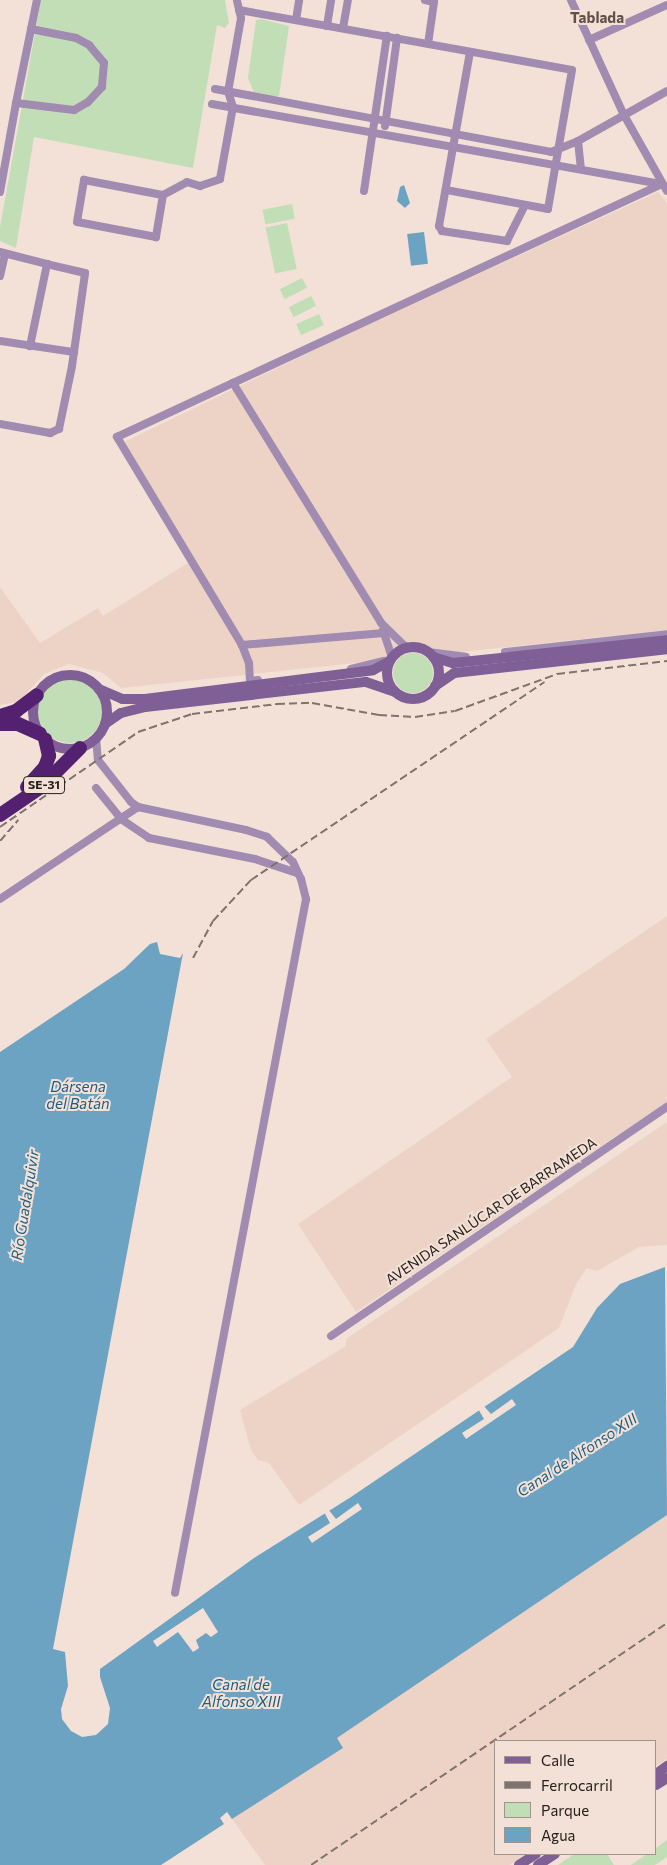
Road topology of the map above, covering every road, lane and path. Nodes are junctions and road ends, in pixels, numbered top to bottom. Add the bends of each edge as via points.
1 (37, 0) edge
2 (237, 0) edge
3 (299, 0) edge
4 (331, 0) edge
5 (348, 0) edge
6 (425, 0) edge
7 (570, 0) edge
8 (667, 5) edge
9 (239, 10) junction
10 (296, 20) junction
11 (327, 26) junction
12 (343, 28) junction
13 (31, 29) junction
14 (387, 36) junction
15 (397, 38) junction
16 (589, 40) junction
17 (428, 44) junction
18 (470, 52) junction
19 (215, 89) dead end
20 (667, 91) edge
21 (228, 92) junction
22 (16, 103) junction
23 (212, 104) dead end
24 (233, 107) junction
25 (624, 115) junction
26 (375, 120) junction
27 (385, 122) junction
28 (374, 131) junction
29 (384, 133) junction
30 (457, 135) junction
31 (578, 141) junction
32 (454, 146) junction
33 (560, 149) junction
34 (557, 164) junction
35 (581, 168) junction
36 (664, 188) edge
37 (446, 190) junction
38 (364, 191) dead end
39 (0, 192) edge
40 (163, 195) junction
41 (525, 205) junction
42 (3, 253) edge
43 (47, 264) junction
44 (1, 268) edge
45 (0, 276) edge
46 (0, 342) edge
47 (30, 346) junction
48 (74, 352) junction
49 (233, 382) junction
50 (0, 424) edge
51 (381, 623) junction
52 (384, 633) junction
53 (667, 634) edge
54 (667, 640) edge
55 (242, 645) junction
56 (407, 648) junction
57 (667, 649) edge
58 (430, 655) junction
59 (391, 660) junction
60 (250, 681) junction
61 (435, 686) junction
62 (100, 689) junction
63 (395, 692) junction
64 (188, 694) junction
65 (37, 695) junction
66 (0, 716) edge
67 (0, 724) edge
68 (105, 724) junction
69 (43, 737) junction
70 (96, 738) junction
71 (80, 748) junction
72 (96, 788) dead end
73 (0, 805) edge
74 (138, 807) junction
75 (0, 815) edge
76 (121, 819) junction
77 (297, 873) junction
78 (0, 899) edge
79 (667, 1107) edge
80 (331, 1336) dead end
81 (175, 1593) dead end
82 (535, 1855) edge
83 (553, 1855) edge
84 (520, 1865) edge
85 (538, 1865) edge

1 - 13 street
2 - 9 street
3 - 10 street
4 - 11 street
5 - 12 street
6 - 17 street via 434,2
7 - 16 street
8 - 16 street
9 - 10 street
9 - 21 street via 241,18
10 - 11 street
11 - 12 street
12 - 14 street
13 - 22 street
13 - 22 street via 76,38 89,45 104,63 102,87 88,102 74,110
14 - 15 street
14 - 26 street
15 - 17 street
15 - 27 street
16 - 25 street
17 - 18 street
18 - 30 street
18 - 33 street via 572,70
19 - 21 street
20 - 25 street
21 - 24 street
21 - 26 street
22 - 39 street
23 - 24 street
24 - 28 street
24 - 40 street via 220,179 200,186 187,182
25 - 31 street
25 - 36 street
26 - 27 street
26 - 28 street
27 - 29 street
27 - 30 street
28 - 29 street
28 - 38 street
29 - 32 street
30 - 32 street
30 - 33 street via 551,152
31 - 33 street
31 - 35 street
32 - 34 street
32 - 37 street
33 - 34 street
34 - 35 street
34 - 41 street via 548,209
35 - 36 street
36 - 49 street
37 - 41 street
37 - 41 street via 439,226 442,231 507,240
40 - 40 street via 84,180 76,222 156,237
42 - 43 street
42 - 44 street
43 - 47 street
43 - 48 street via 85,273
44 - 45 street
46 - 47 street
47 - 48 street
48 - 50 street via 58,428 50,433
49 - 51 street
49 - 55 street via 117,437
51 - 52 street
51 - 56 street
52 - 55 street
52 - 59 street
53 - 58 street via 458,658
54 - 58 main road via 454,663
55 - 60 street
56 - 58 main road
56 - 59 main road
57 - 61 main road via 454,673
58 - 61 main road via 438,671
59 - 60 street via 350,669
59 - 63 main road via 388,680
59 - 64 main road via 373,670
60 - 64 street
61 - 63 main road via 417,698 403,697
62 - 64 main road via 122,700
62 - 65 main road via 88,679 66,675 46,683
62 - 68 main road via 106,702
63 - 68 main road via 366,682 145,706 121,712
65 - 66 highway via 16,711
65 - 69 main road via 33,712
67 - 69 highway via 18,724
68 - 70 main road
69 - 71 main road via 62,748
69 - 73 highway, SE-31 via 49,756 42,773
70 - 71 main road
70 - 74 street via 98,760 124,796
71 - 75 highway, SE-31 via 41,787
72 - 76 street
74 - 76 street
74 - 77 street via 257,832 287,855
76 - 77 street via 149,838 255,859
76 - 78 street
77 - 81 street via 305,889 305,911
79 - 80 street, AVENIDA SANLÚCAR DE BARRAMEDA
82 - 84 main road
83 - 85 main road

